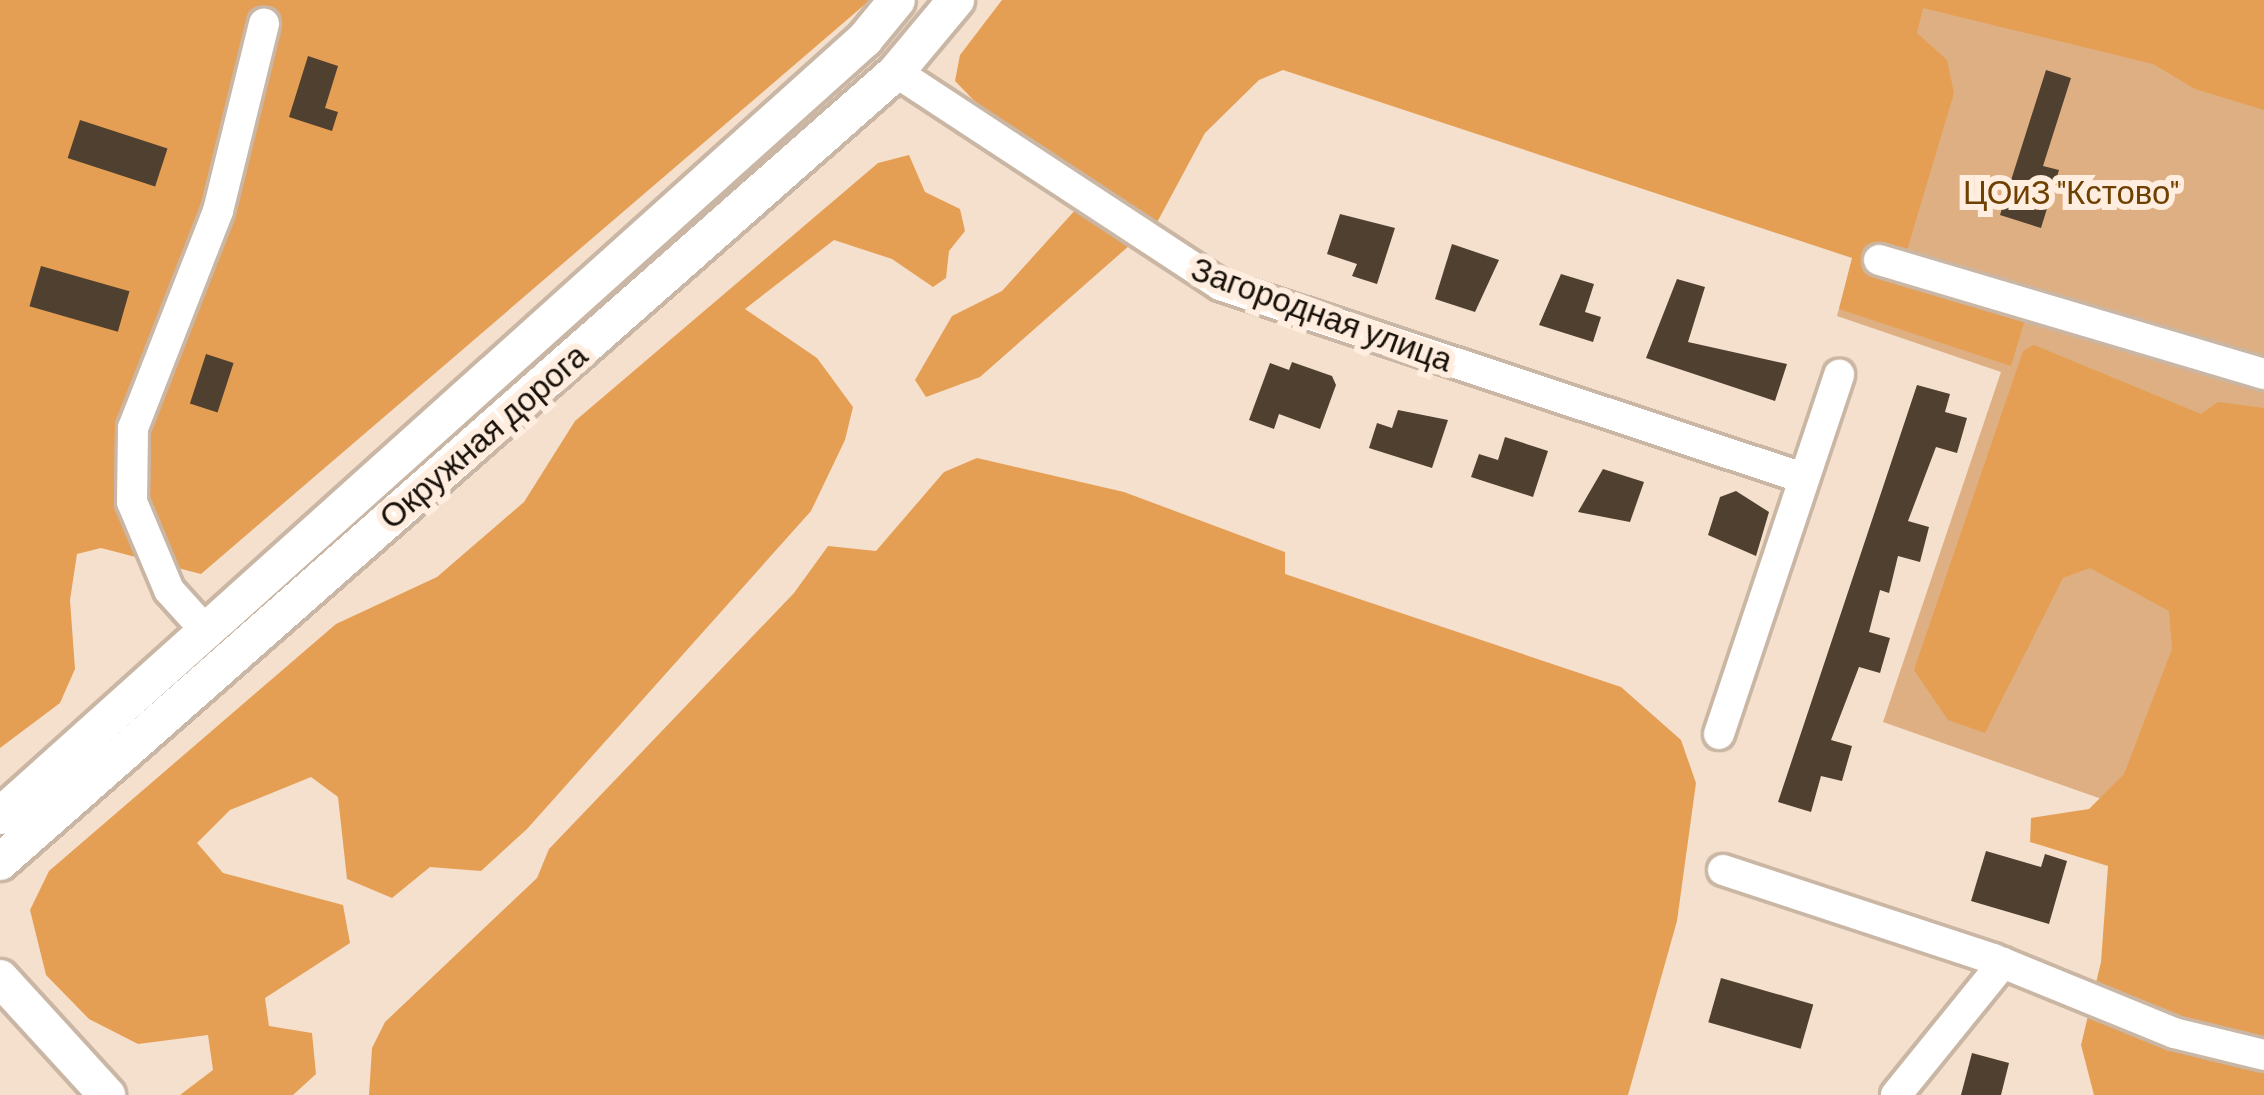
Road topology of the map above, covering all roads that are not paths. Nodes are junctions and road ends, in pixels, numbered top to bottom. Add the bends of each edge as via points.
1 (897, 0) edge
2 (956, 0) edge
3 (264, 24) dead end
4 (896, 73) junction
5 (1879, 260) dead end
6 (2264, 374) edge
7 (1838, 375) dead end
8 (1796, 474) junction
9 (206, 631) junction
10 (1719, 734) dead end
11 (0, 816) edge
12 (0, 862) edge
13 (1723, 871) dead end
14 (2003, 963) junction
15 (0, 978) edge
16 (2264, 1054) edge
17 (107, 1095) edge
18 (1897, 1095) edge

1 - 9 main road, Окружная дорога via 865,39
2 - 4 main road, Окружная дорога
3 - 9 street via 218,211 133,428 132,502 169,590
4 - 8 street, Загородная улица via 1220,285
4 - 12 main road, Окружная дорога
5 - 6 street
7 - 8 street
8 - 10 street
9 - 11 main road, Окружная дорога
13 - 14 street
14 - 16 street via 2174,1034
14 - 18 street
15 - 17 main road

